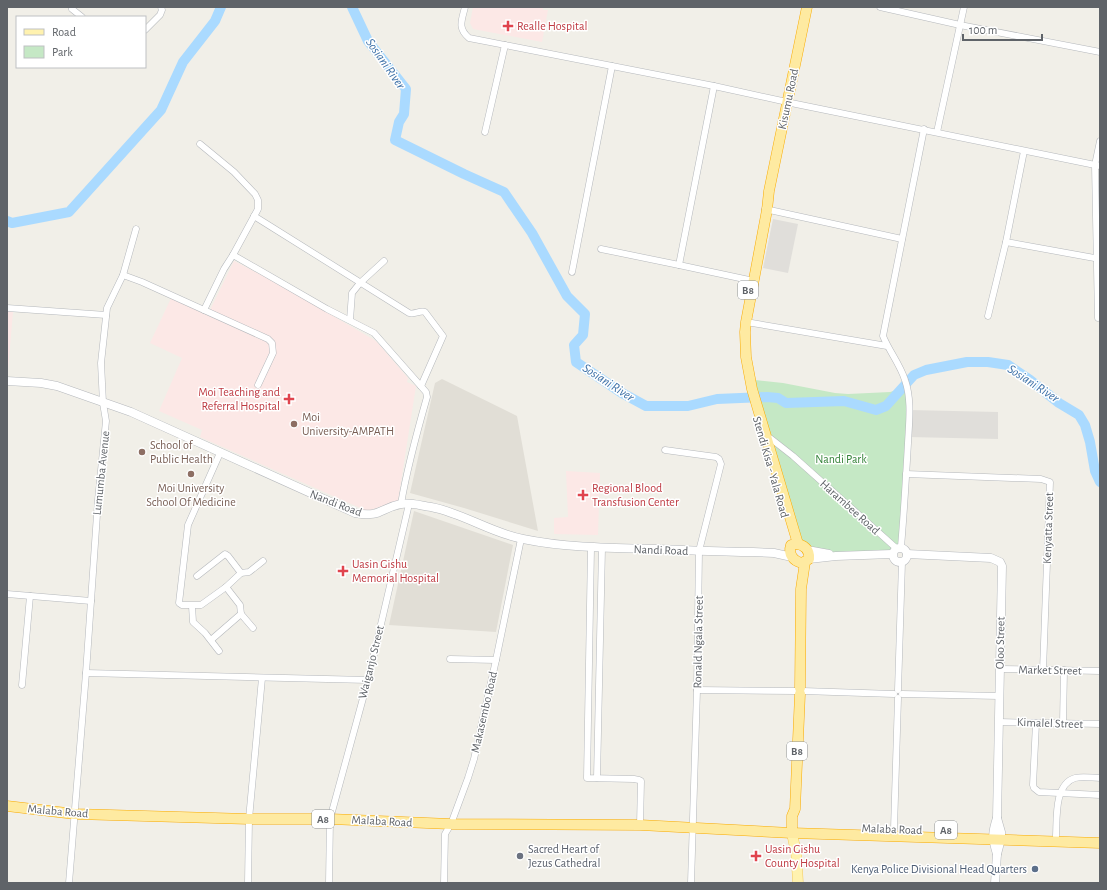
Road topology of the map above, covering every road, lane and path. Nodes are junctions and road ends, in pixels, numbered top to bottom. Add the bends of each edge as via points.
1 (161, 7) edge
2 (465, 7) edge
3 (807, 7) edge
4 (880, 7) edge
5 (964, 7) edge
6 (72, 9) dead end
7 (81, 16) edge
8 (960, 25) junction
9 (146, 29) edge
10 (505, 45) junction
11 (1100, 52) edge
12 (612, 66) junction
13 (714, 86) junction
14 (788, 102) junction
15 (924, 129) junction
16 (485, 132) dead end
17 (937, 132) junction
18 (1100, 141) edge
19 (200, 144) dead end
20 (1024, 151) junction
21 (1098, 165) edge
22 (769, 191) joint
23 (765, 209) junction
24 (254, 216) junction
25 (136, 229) dead end
26 (902, 239) junction
27 (1006, 242) junction
28 (601, 249) dead end
29 (234, 255) junction
30 (1098, 259) edge
31 (384, 261) dead end
32 (679, 265) junction
33 (572, 272) dead end
34 (123, 275) junction
35 (749, 280) junction
36 (360, 283) junction
37 (7, 308) edge
38 (204, 310) junction
39 (106, 315) junction
40 (988, 316) dead end
41 (1098, 318) dead end
42 (350, 320) junction
43 (746, 322) junction
44 (887, 346) junction
45 (7, 381) edge
46 (258, 385) dead end
47 (421, 386) junction
48 (750, 389) junction
49 (103, 403) junction
50 (755, 406) junction
51 (767, 438) junction
52 (665, 450) dead end
53 (220, 453) junction
54 (906, 474) junction
55 (405, 504) junction
56 (521, 539) junction
57 (591, 548) junction
58 (602, 548) junction
59 (896, 550) junction
60 (699, 551) junction
61 (799, 553) junction
62 (907, 554) junction
63 (263, 561) dead end
64 (902, 562) junction
65 (241, 573) junction
66 (197, 576) dead end
67 (226, 587) junction
68 (7, 594) edge
69 (30, 596) junction
70 (91, 601) junction
71 (192, 606) junction
72 (241, 614) junction
73 (253, 628) dead end
74 (211, 640) junction
75 (219, 651) dead end
76 (450, 659) dead end
77 (496, 660) junction
78 (1000, 668) junction
79 (1042, 670) junction
80 (1064, 670) junction
81 (1100, 671) edge
82 (86, 673) junction
83 (262, 678) junction
84 (368, 680) junction
85 (22, 685) dead end
86 (697, 690) junction
87 (800, 691) junction
88 (898, 694) junction
89 (999, 696) junction
90 (999, 722) junction
91 (1036, 723) junction
92 (1063, 723) junction
93 (1100, 724) edge
94 (597, 778) junction
95 (1100, 778) edge
96 (1061, 794) junction
97 (1100, 795) edge
98 (7, 806) edge
99 (75, 814) junction
100 (249, 819) junction
101 (330, 819) junction
102 (451, 824) junction
103 (640, 825) junction
104 (689, 827) junction
105 (894, 829) junction
106 (795, 830) junction
107 (997, 835) junction
108 (1056, 836) junction
109 (1100, 837) edge
110 (1100, 843) edge
111 (69, 883) edge
112 (248, 883) edge
113 (329, 883) edge
114 (444, 883) edge
115 (691, 883) edge
116 (798, 883) edge
117 (995, 883) edge

1 - 9 street via 160,15
2 - 10 street via 462,33 469,38
3 - 14 highway, Kisumu Road / B8
4 - 8 street
5 - 8 street
6 - 7 street
8 - 11 street
8 - 17 street
10 - 12 street
10 - 16 street
12 - 13 street
12 - 33 street
13 - 14 street
13 - 32 street
14 - 15 street
14 - 22 highway, Kisumu Road / B8
15 - 17 street
15 - 26 street
17 - 20 street
18 - 21 street
19 - 24 street via 234,172 255,194 259,204
20 - 21 street
20 - 27 street
21 - 30 street
22 - 23 highway, Stendi Kisa - Yala Road / B8
23 - 26 street
23 - 35 highway, B8
23 - 43 highway, Stendi Kisa - Yala Road / B8
24 - 29 street
24 - 36 street
25 - 34 street, Lumumba Avenue
26 - 44 street via 883,336
27 - 30 street
27 - 40 street
28 - 32 street
29 - 38 street via 224,269
29 - 42 street
30 - 41 street
31 - 36 street
32 - 35 street
34 - 38 street
34 - 39 street, Lumumba Avenue
35 - 48 highway, B8 via 742,329 744,362
36 - 42 street via 352,293
36 - 47 street via 409,313 425,312 441,332 442,340
37 - 39 street
38 - 46 street via 272,343 273,353
39 - 49 street, Lumumba Avenue via 101,362
42 - 47 street via 377,336
43 - 44 street
43 - 48 highway, Stendi Kisa - Yala Road / B8 via 746,357
44 - 54 street via 905,379 909,396
45 - 49 street, Nandi Road via 52,385
47 - 55 street, Waiganjo Street via 427,397 404,486
48 - 50 highway, Stendi Kisa - Yala Road / B8
49 - 53 street, Nandi Road via 131,412
49 - 70 street, Lumumba Avenue via 106,421
50 - 51 highway, B8
50 - 61 highway, Stendi Kisa - Yala Road / B8 via 765,453
51 - 59 street, Harambee Road via 793,456
51 - 61 highway, B8
52 - 60 street, Ronald Ngala Street via 716,457 720,461
53 - 55 street, Nandi Road via 355,513 373,515
53 - 71 street via 188,525 180,605
54 - 59 street
54 - 79 street, Kenyatta Street via 1042,479 1050,482
55 - 56 street, Nandi Road via 433,508 460,516
55 - 84 street, Waiganjo Street
56 - 57 street, Nandi Road
56 - 77 street, Makasembo Road
57 - 58 street, Nandi Road
57 - 94 street via 587,778
58 - 60 street, Nandi Road
58 - 94 street
59 - 61 street, Nandi Road via 836,556
59 - 62 street via 905,550
59 - 64 street via 895,560
60 - 61 street, Nandi Road
60 - 86 street, Ronald Ngala Street
61 - 87 highway, Stendi Kisa - Yala Road / B8
62 - 64 street
62 - 78 street, Oloo Street via 991,558 1000,562 1003,570
63 - 65 street via 249,572
64 - 88 street
65 - 66 street via 225,554
65 - 67 street
67 - 71 street via 201,605
67 - 72 street via 240,605
68 - 69 street
69 - 70 street
69 - 85 street
70 - 82 street, Lumumba Avenue
71 - 74 street via 193,622
72 - 73 street
72 - 74 street
74 - 75 street
76 - 77 street
77 - 102 street, Makasembo Road via 474,759
78 - 79 street, Market Street
78 - 89 street, Oloo Street
79 - 80 street, Market Street
80 - 81 street, Market Street
80 - 92 street
82 - 83 street
82 - 99 street, Lumumba Avenue
83 - 84 street
83 - 100 street
84 - 101 street, Waiganjo Street
86 - 87 street
86 - 104 street, Ronald Ngala Street
87 - 88 street
87 - 106 highway, Stendi Kisa - Yala Road / B8 via 795,809 792,816
88 - 89 street
88 - 105 street
89 - 90 street, Oloo Street
90 - 91 street, Kimalel Street
90 - 107 street, Oloo Street
91 - 92 street, Kimalel Street
91 - 96 street via 1034,788 1039,792
92 - 93 street, Kimalel Street
94 - 103 street via 641,781
95 - 96 street via 1076,778 1068,782
96 - 97 street
96 - 108 street via 1057,810
98 - 99 highway, Malaba Road / A8
99 - 100 highway, Malaba Road / A8
99 - 111 street, Lumumba Avenue
100 - 101 highway, Malaba Road / A8
100 - 112 street
101 - 102 highway, Malaba Road / A8
101 - 113 street, Waiganjo Street
102 - 103 highway, Malaba Road / A8
102 - 114 street, Makasembo Road via 445,834
103 - 104 highway, Malaba Road / A8
104 - 106 highway, Malaba Road / A8
104 - 115 street, Ronald Ngala Street
105 - 106 highway, Malaba Road / A8
105 - 107 highway, Malaba Road / A8
106 - 107 highway, A8
106 - 116 main road via 799,843 796,849
107 - 108 highway, Malaba Road / A8
107 - 110 highway, A8
107 - 117 street, Oloo Street
108 - 109 highway, Malaba Road / A8

